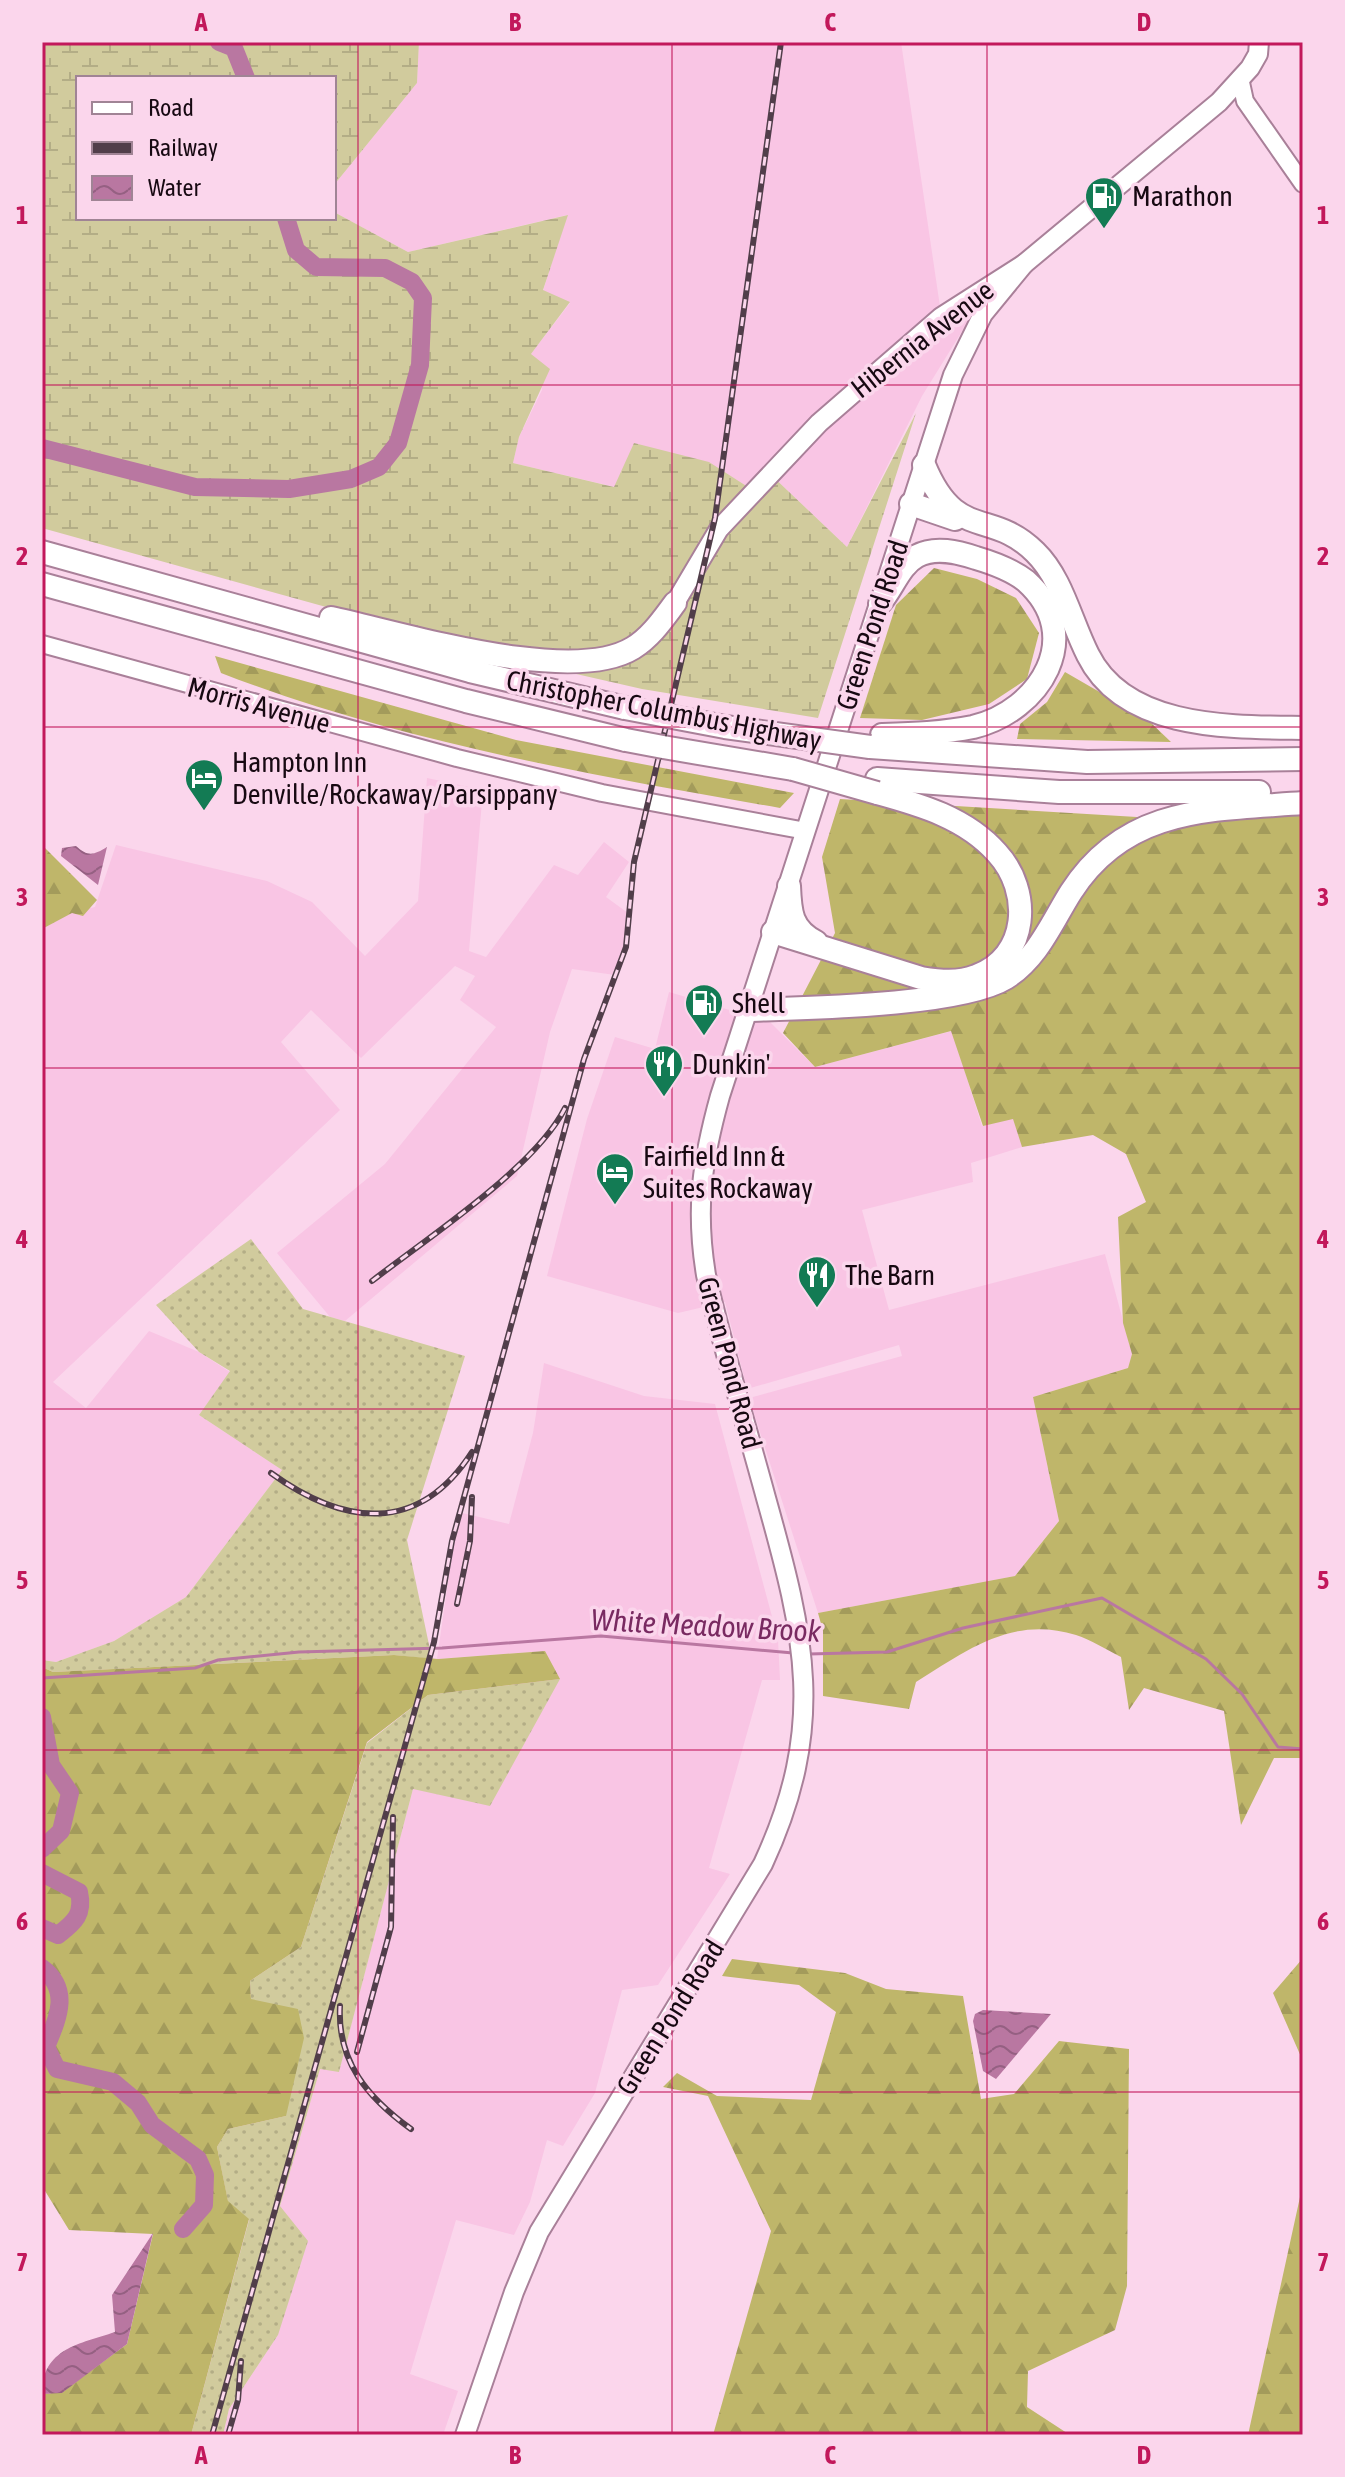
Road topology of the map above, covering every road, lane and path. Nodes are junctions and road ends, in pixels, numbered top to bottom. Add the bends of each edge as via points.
1 (1259, 42) edge
2 (1240, 78) junction
3 (1303, 184) edge
4 (1024, 264) junction
5 (924, 465) junction
6 (911, 504) junction
7 (972, 522) junction
8 (42, 552) edge
9 (123, 576) junction
10 (42, 584) edge
11 (675, 603) joint
12 (880, 603) junction
13 (42, 644) edge
14 (1303, 728) edge
15 (876, 741) junction
16 (1303, 759) edge
17 (877, 786) junction
18 (1303, 790) edge
19 (1303, 803) edge
20 (806, 831) junction
21 (789, 886) junction
22 (773, 932) junction
23 (827, 948) junction
24 (748, 1010) junction
25 (465, 2435) edge

1 - 2 main road, Hibernia Avenue via 1258,54
2 - 3 street via 1245,101
2 - 4 main road, Hibernia Avenue via 1219,102
4 - 5 main road, Green Pond Road via 969,339
4 - 11 main road, Hibernia Avenue via 941,317 819,423 719,529
5 - 6 main road, Green Pond Road
5 - 7 highway via 944,503
6 - 7 highway
6 - 12 main road, Green Pond Road
7 - 14 highway via 1011,535 1038,555 1092,663 1125,696 1197,722
8 - 9 highway, Christopher Columbus Highway
9 - 11 highway via 540,661 618,655 651,633
9 - 15 highway, Christopher Columbus Highway, bridge via 625,708 763,733
10 - 17 highway, Christopher Columbus Highway, bridge via 626,740
12 - 15 highway via 906,563 917,556 942,550 965,554 1009,571 1030,586 1046,609 1054,645 1040,684 1000,717
12 - 20 main road, Green Pond Road
13 - 20 street, Morris Avenue via 471,761 632,799
15 - 16 highway via 1087,762
17 - 18 highway via 1114,794
17 - 23 highway via 936,811 987,842 1016,885 1020,928 1011,948 990,969 954,982 921,978
19 - 24 highway via 1195,812 1124,836 1097,857 1023,966 993,985 951,995
20 - 21 main road, Green Pond Road
21 - 22 main road, Green Pond Road
21 - 23 highway via 795,925
22 - 23 highway
22 - 24 main road, Green Pond Road
24 - 25 main road, Green Pond Road via 705,1149 700,1231 714,1310 801,1640 799,1756 775,1838 745,1896 546,2218 514,2292

